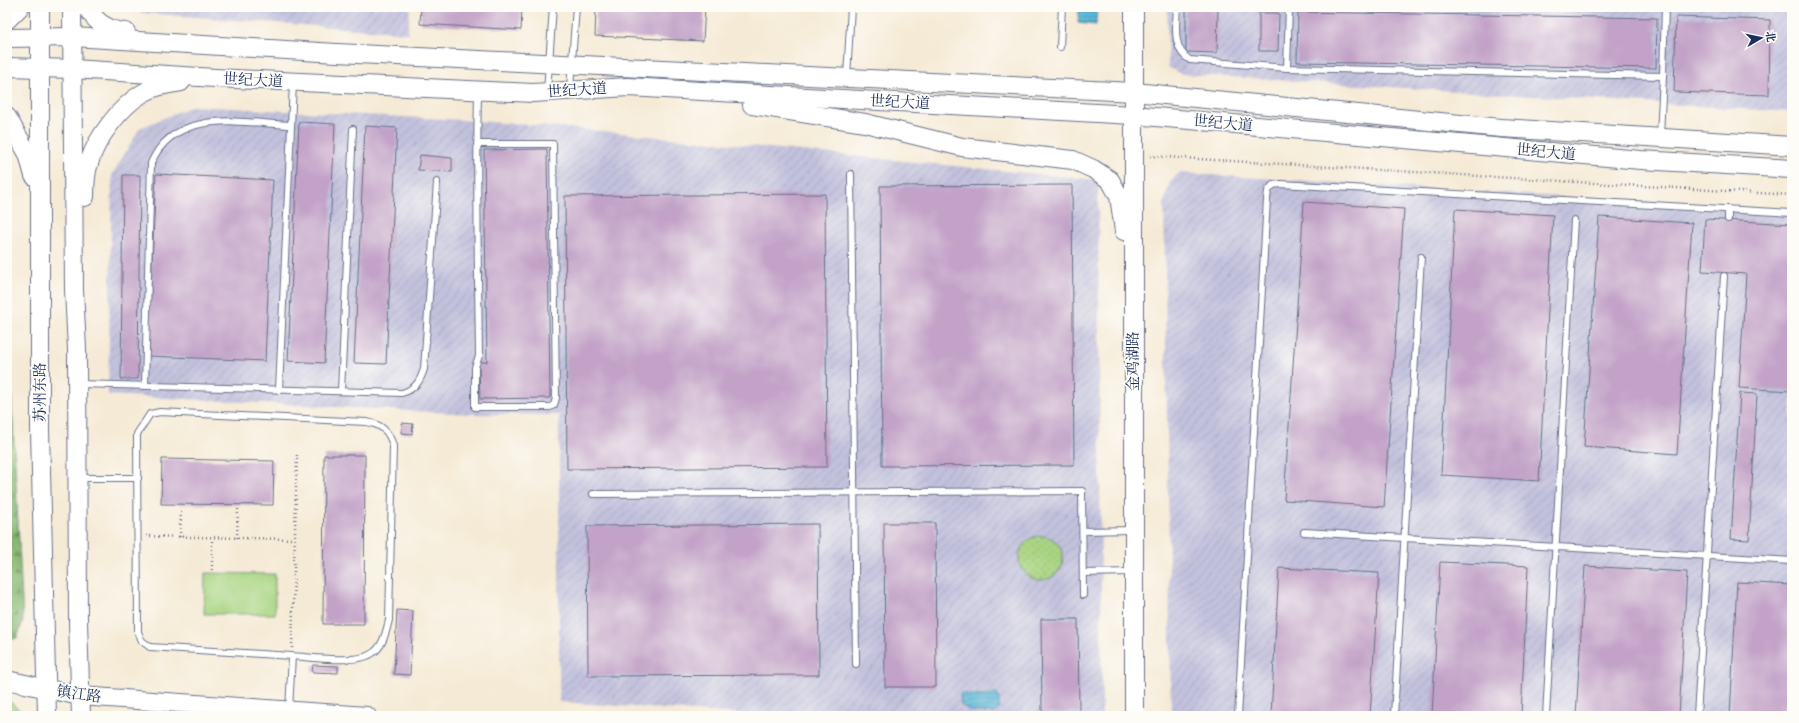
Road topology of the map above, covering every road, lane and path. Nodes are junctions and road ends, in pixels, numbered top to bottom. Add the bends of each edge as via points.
1 (20, 7) edge
2 (40, 7) edge
3 (72, 7) edge
4 (87, 7) edge
5 (553, 7) edge
6 (576, 7) edge
7 (851, 7) edge
8 (1062, 7) edge
9 (1134, 7) edge
10 (1177, 7) edge
11 (1289, 7) edge
12 (1666, 7) edge
13 (7, 20) edge
14 (41, 37) junction
15 (73, 37) junction
16 (7, 38) edge
17 (1060, 47) dead end
18 (337, 53) junction
19 (550, 63) junction
20 (572, 64) junction
21 (7, 67) edge
22 (40, 67) junction
23 (1287, 68) junction
24 (73, 69) junction
25 (1663, 76) junction
26 (847, 77) junction
27 (215, 78) junction
28 (294, 82) junction
29 (628, 87) junction
30 (478, 90) junction
31 (570, 91) junction
32 (547, 92) junction
33 (1134, 92) junction
34 (1133, 115) junction
35 (7, 117) edge
36 (291, 125) junction
37 (353, 129) dead end
38 (1660, 137) junction
39 (477, 144) junction
40 (1792, 146) edge
41 (1133, 155) junction
42 (1792, 169) edge
43 (851, 174) dead end
44 (437, 182) dead end
45 (1792, 195) edge
46 (39, 197) junction
47 (1728, 209) junction
48 (1792, 213) edge
49 (1728, 219) dead end
50 (1574, 220) dead end
51 (7, 239) edge
52 (15, 239) dead end
53 (1421, 257) dead end
54 (1724, 276) dead end
55 (1133, 287) junction
56 (77, 349) junction
57 (77, 384) junction
58 (145, 386) junction
59 (279, 390) junction
60 (341, 391) junction
61 (297, 453) dead end
62 (78, 478) junction
63 (138, 478) junction
64 (854, 492) junction
65 (593, 494) dead end
66 (181, 509) dead end
67 (238, 509) dead end
68 (1134, 530) junction
69 (1083, 531) junction
70 (1304, 532) dead end
71 (138, 536) junction
72 (180, 537) junction
73 (212, 538) junction
74 (237, 538) junction
75 (1405, 538) junction
76 (295, 539) junction
77 (1555, 547) junction
78 (1707, 556) junction
79 (1792, 561) edge
80 (212, 570) dead end
81 (1083, 572) junction
82 (1134, 572) junction
83 (1083, 596) dead end
84 (292, 656) junction
85 (856, 664) dead end
86 (7, 680) edge
87 (46, 689) junction
88 (80, 696) junction
89 (288, 710) junction
90 (47, 716) edge
91 (81, 716) edge
92 (367, 716) edge
93 (1134, 716) edge
94 (1238, 716) edge
95 (1394, 716) edge
96 (1546, 716) edge
97 (1697, 716) edge

1 - 13 street
2 - 14 street, 苏州东路
3 - 15 street
4 - 18 street via 103,26 118,32
5 - 19 lane
6 - 20 lane
7 - 26 lane
8 - 17 lane
9 - 33 street, 金鸡湖路
10 - 23 lane via 1176,37 1179,49 1186,58
11 - 23 lane
12 - 25 lane
14 - 15 street, 世纪大道
14 - 16 street, 世纪大道
14 - 22 street, 苏州东路
15 - 18 street, 世纪大道
15 - 24 street
18 - 19 street, 世纪大道
19 - 20 street, 世纪大道
19 - 32 lane
20 - 26 street, 世纪大道
20 - 31 lane
21 - 22 street, 世纪大道
22 - 24 street, 世纪大道
22 - 46 street, 苏州东路
23 - 25 lane
24 - 27 street, 世纪大道
24 - 56 street via 74,290
25 - 38 lane
26 - 33 street, 世纪大道
27 - 28 street, 世纪大道
27 - 56 street via 164,84 143,93 105,130 95,148 86,177
28 - 30 street, 世纪大道
28 - 36 lane
29 - 31 street, 世纪大道
29 - 34 street, 世纪大道
29 - 55 street via 806,112 865,123 962,147 1073,160 1110,180 1119,196
30 - 32 street, 世纪大道
30 - 39 lane
31 - 32 street, 世纪大道
33 - 34 street, 金鸡湖路
33 - 38 street, 世纪大道 via 1501,128
34 - 41 street, 金鸡湖路
34 - 42 street, 世纪大道 via 1641,160
35 - 46 street via 28,154
36 - 58 lane via 203,122 177,132 155,153 151,163
36 - 59 lane
37 - 60 lane
38 - 40 street, 世纪大道
39 - 39 lane via 479,356 475,367 475,407 550,407 554,405 556,398 553,144
41 - 45 path
41 - 55 street, 金鸡湖路
43 - 64 lane
44 - 60 lane via 424,369 421,377 410,391 402,393
46 - 87 street, 苏州东路 via 40,430
47 - 48 lane
47 - 49 lane
47 - 94 lane via 1272,184 1267,199
50 - 77 lane
51 - 52 path
53 - 75 lane
54 - 78 lane
55 - 68 street, 金鸡湖路
56 - 57 street
57 - 58 lane
57 - 62 street
58 - 59 lane
59 - 60 lane
61 - 76 path
62 - 63 lane
62 - 88 street
63 - 71 lane
63 - 84 lane via 137,434 150,414 160,412 366,422 375,423 384,429 390,436 393,446 389,620 385,635 380,646 372,654 357,659
64 - 65 lane
64 - 69 lane via 1082,491
64 - 85 lane
66 - 72 path
67 - 74 path
68 - 69 lane
68 - 82 street, 金鸡湖路
69 - 81 lane
70 - 75 lane
71 - 72 path
71 - 84 lane via 138,632 142,641 150,647
72 - 73 path
73 - 74 path
73 - 80 path
74 - 76 path
75 - 77 lane
75 - 95 lane
76 - 84 path
77 - 78 lane
77 - 96 lane
78 - 79 lane
78 - 97 lane
81 - 82 lane
81 - 83 lane
82 - 93 street, 金鸡湖路
84 - 89 lane
86 - 87 street, 镇江路
87 - 88 street, 镇江路
87 - 90 street, 苏州东路
88 - 89 street, 镇江路
88 - 91 street
89 - 92 street, 镇江路

